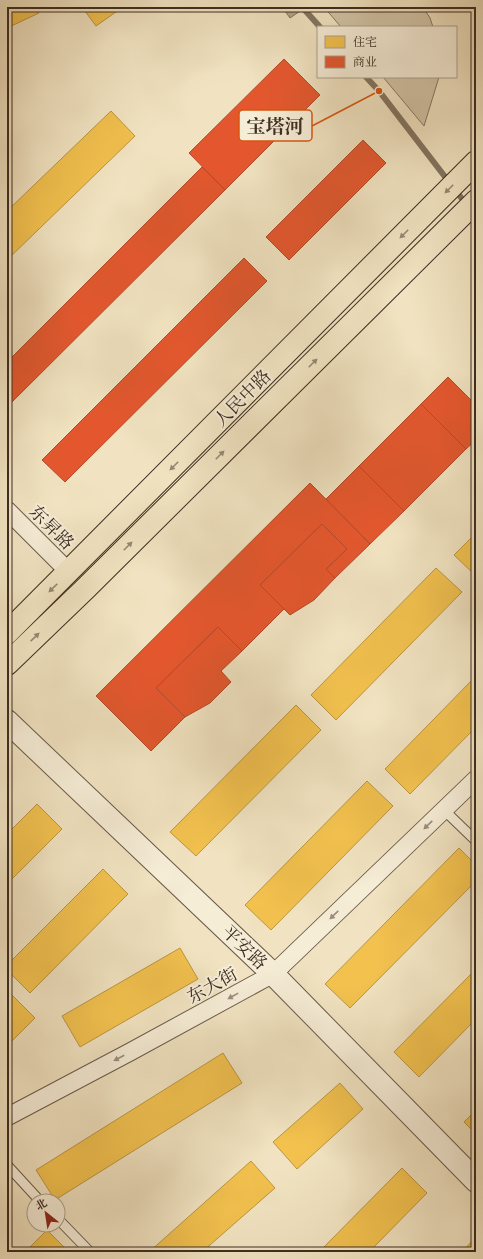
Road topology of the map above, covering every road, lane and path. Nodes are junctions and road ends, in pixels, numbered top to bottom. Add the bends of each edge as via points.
1 (471, 167) edge
2 (476, 201) edge
3 (7, 510) edge
4 (69, 572) junction
5 (7, 633) edge
6 (7, 664) edge
7 (7, 721) edge
8 (476, 779) edge
9 (444, 810) junction
10 (476, 842) edge
11 (273, 974) junction
12 (7, 1117) edge
13 (7, 1166) edge
14 (476, 1181) edge
15 (32, 1193) edge
16 (66, 1227) edge
17 (90, 1252) edge

1 -> 4 main road, 人民中路
6 -> 2 main road, 人民中路
3 - 4 street, 东昇路
4 -> 5 main road, 人民中路
7 - 11 street, 平安路
8 - 9 street, 东大街
9 - 10 lane
9 -> 11 street, 东大街
11 -> 12 street, 东大街
11 - 14 street, 平安路
13 - 15 lane
16 - 17 lane

